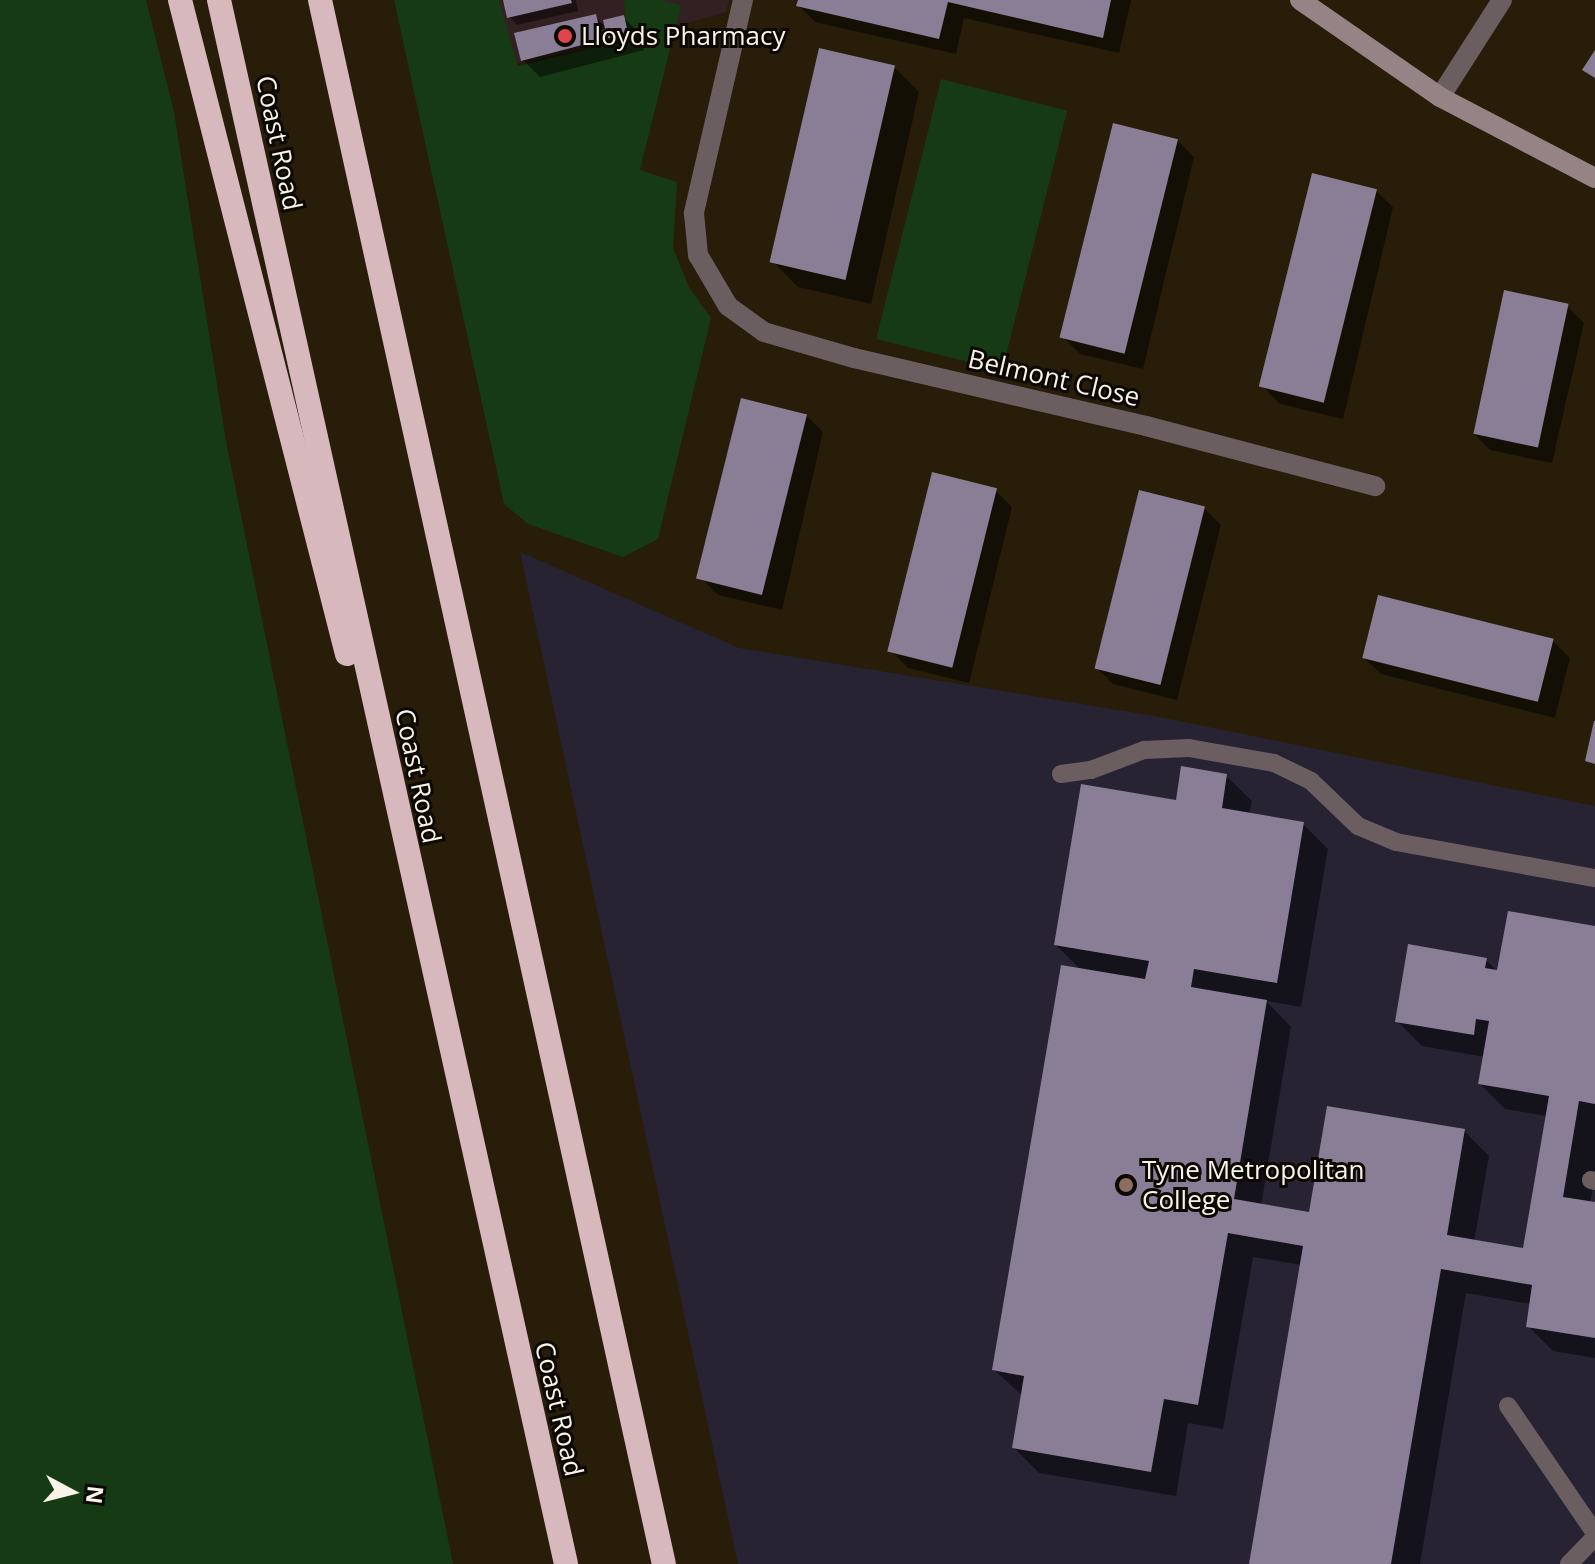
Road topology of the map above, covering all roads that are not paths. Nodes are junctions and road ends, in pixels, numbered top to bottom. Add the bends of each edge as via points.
1 (180, 0) edge
2 (219, 0) edge
3 (320, 0) edge
4 (743, 0) edge
5 (1300, 0) edge
6 (1502, 0) edge
7 (1440, 97) junction
8 (1595, 178) edge
9 (1375, 486) dead end
10 (1061, 774) dead end
11 (1595, 878) edge
12 (460, 1099) junction
13 (1508, 1406) dead end
14 (1595, 1535) edge
15 (566, 1564) edge
16 (664, 1564) edge
17 (1569, 1564) edge

1 - 12 highway
2 - 12 highway, Coast Road
3 - 16 highway
4 - 9 street, Belmont Close via 694,213 698,255 728,306 764,332 854,358
5 - 7 street
6 - 7 street
7 - 8 street
10 - 11 lane via 1091,770 1144,750 1189,748 1274,763 1311,781 1358,826 1396,842
12 - 15 highway, Coast Road
13 - 14 lane
14 - 17 lane

